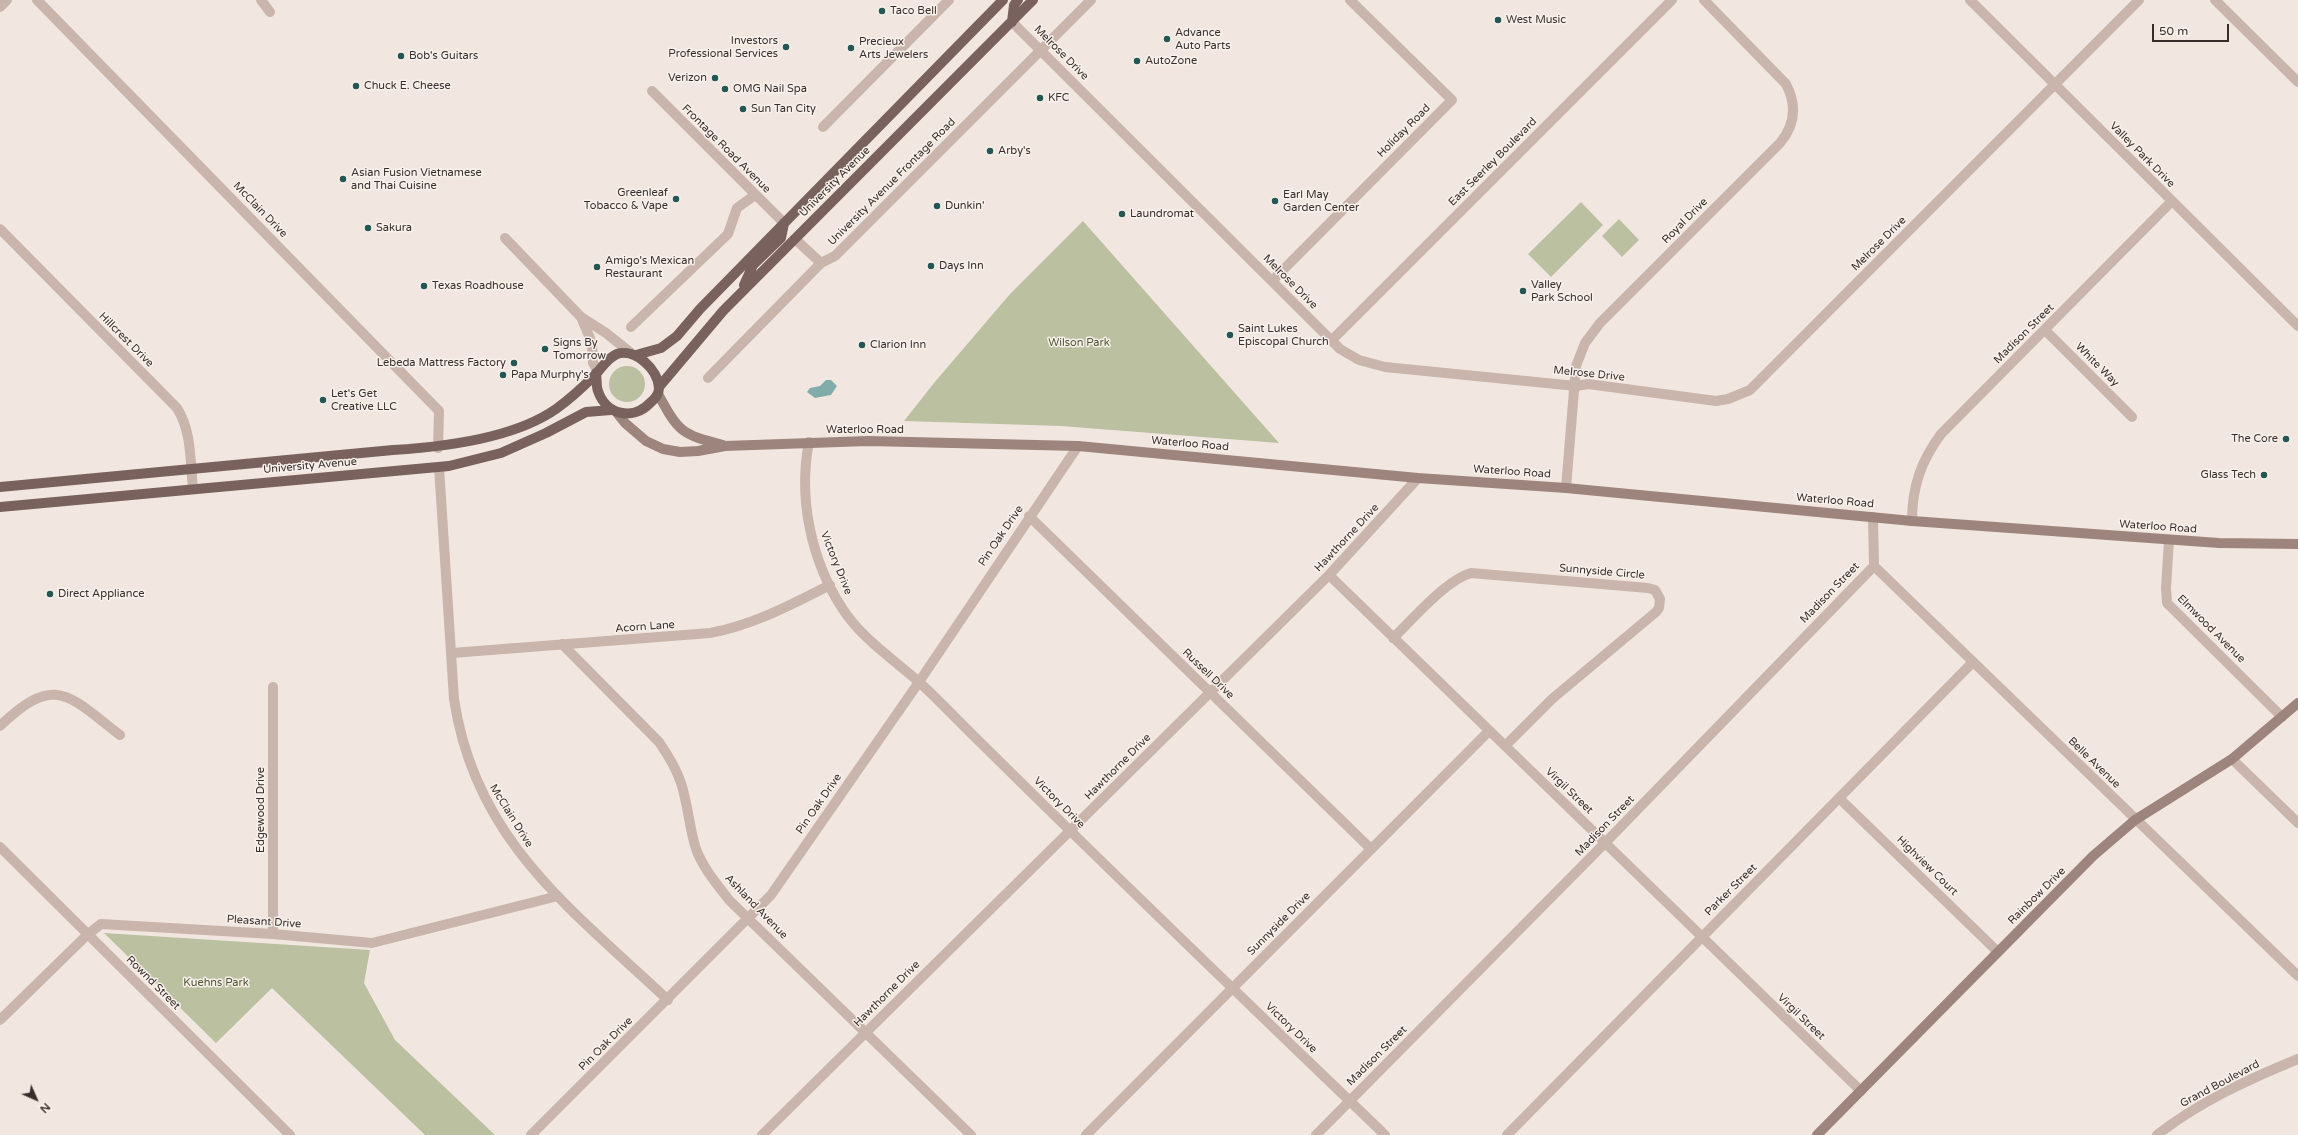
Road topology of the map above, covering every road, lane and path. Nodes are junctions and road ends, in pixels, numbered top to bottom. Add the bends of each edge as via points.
1 (7, 0) edge
2 (37, 0) edge
3 (261, 0) edge
4 (949, 0) edge
5 (1003, 0) edge
6 (1018, 0) edge
7 (1034, 0) edge
8 (1091, 0) edge
9 (1350, 0) edge
10 (1672, 0) edge
11 (1704, 0) edge
12 (1970, 0) edge
13 (2139, 0) edge
14 (2215, 0) edge
15 (0, 7) edge
16 (270, 12) dead end
17 (1012, 22) junction
18 (1040, 50) junction
19 (2298, 82) edge
20 (2055, 84) junction
21 (652, 91) dead end
22 (823, 127) dead end
23 (755, 195) junction
24 (2172, 201) junction
25 (784, 223) junction
26 (0, 229) edge
27 (505, 238) dead end
28 (795, 239) junction
29 (821, 263) junction
30 (1272, 281) junction
31 (739, 294) junction
32 (581, 317) junction
33 (2298, 326) edge
34 (632, 327) dead end
35 (2045, 330) junction
36 (1331, 341) junction
37 (633, 354) junction
38 (597, 372) junction
39 (708, 378) dead end
40 (1576, 386) junction
41 (658, 390) junction
42 (614, 411) junction
43 (2132, 417) dead end
44 (809, 442) junction
45 (725, 446) junction
46 (1078, 446) junction
47 (438, 448) junction
48 (439, 467) junction
49 (191, 470) junction
50 (1418, 478) junction
51 (0, 488) edge
52 (1566, 488) junction
53 (194, 489) junction
54 (0, 507) edge
55 (1029, 516) junction
56 (1872, 517) junction
57 (1912, 521) junction
58 (2168, 540) junction
59 (2298, 544) edge
60 (1874, 566) junction
61 (1329, 576) junction
62 (830, 585) junction
63 (1393, 638) junction
64 (562, 644) junction
65 (452, 653) junction
66 (1973, 662) junction
67 (918, 682) junction
68 (273, 687) dead end
69 (1210, 693) junction
70 (2298, 703) edge
71 (2282, 717) junction
72 (0, 726) edge
73 (1489, 731) junction
74 (120, 735) dead end
75 (1505, 746) junction
76 (2232, 759) junction
77 (1839, 798) junction
78 (2135, 820) junction
79 (2298, 823) edge
80 (1070, 831) junction
81 (1605, 843) junction
82 (0, 847) edge
83 (1371, 849) junction
84 (558, 896) junction
85 (749, 919) junction
86 (273, 934) junction
87 (87, 935) junction
88 (1702, 937) junction
89 (1998, 952) junction
90 (2298, 976) edge
91 (1232, 988) junction
92 (668, 1000) junction
93 (0, 1020) edge
94 (866, 1033) junction
95 (2298, 1059) edge
96 (1861, 1091) junction
97 (1350, 1102) junction
98 (290, 1135) edge
99 (531, 1135) edge
100 (762, 1135) edge
101 (971, 1135) edge
102 (1086, 1135) edge
103 (1316, 1135) edge
104 (1385, 1135) edge
105 (1507, 1135) edge
106 (1817, 1135) edge
107 (2157, 1135) edge

1 - 15 street
2 - 47 street, McClain Drive via 439,411
3 - 16 street
4 - 22 street
5 - 25 main road, University Avenue
6 - 17 main road via 1014,4
7 - 17 main road, University Avenue
8 - 18 street, University Avenue Frontage Road
9 - 30 street, Holiday Road via 1452,100
10 - 36 street, East Seerley Boulevard
11 - 40 street, Royal Drive via 1786,84 1793,101 1791,124 1780,143 1591,332 1576,366
12 - 20 street, Valley Park Drive
13 - 20 street, Melrose Drive
14 - 19 street
17 - 18 street, Melrose Drive
17 - 28 main road, University Avenue
18 - 29 street, University Avenue Frontage Road via 836,256
18 - 30 street, Melrose Drive
20 - 24 street, Valley Park Drive
20 - 40 street, Melrose Drive via 1750,390 1728,399 1704,400 1588,384
21 - 23 street, Frontage Road Avenue
23 - 25 street, Frontage Road Avenue
23 - 34 street via 736,208 728,234
24 - 33 street, Valley Park Drive
24 - 35 street, Madison Street
25 - 31 main road via 781,238 754,266
25 - 37 main road, University Avenue via 677,336 661,348
26 - 49 street, Hillcrest Drive via 177,408 184,419 188,434
27 - 32 street
28 - 29 street
28 - 31 main road, University Avenue
29 - 39 street, University Avenue Frontage Road
30 - 36 street, Melrose Drive
31 - 41 main road, University Avenue
32 - 37 street
32 - 38 street via 592,344 593,363
35 - 43 street, White Way
35 - 57 street, Madison Street via 1932,446 1915,485
36 - 40 street, Melrose Drive via 1359,360 1385,367
37 - 38 main road via 617,354 608,359
37 - 41 main road via 651,369
38 - 42 main road via 597,390 602,400
38 - 47 main road, University Avenue via 555,410 519,427 472,442
40 - 52 street, Royal Drive
41 - 42 main road via 646,408 638,413 628,415
41 - 45 main road, Waterloo Road via 680,430
42 - 45 main road, Waterloo Road via 646,441 663,449 680,452
42 - 48 main road, University Avenue via 586,412 501,452
44 - 45 main road, Waterloo Road
44 - 46 main road, Waterloo Road via 868,440
44 - 62 street, Victory Drive via 806,457 807,512 815,551
46 - 50 main road, Waterloo Road
46 - 55 street, Pin Oak Drive
47 - 49 main road, University Avenue
48 - 53 main road, University Avenue
48 - 65 street, McClain Drive
49 - 51 main road, University Avenue
49 - 53 street, Hillcrest Drive
50 - 52 main road, Waterloo Road
50 - 61 street, Hawthorne Drive
52 - 56 main road, Waterloo Road
53 - 54 main road, University Avenue
55 - 67 street, Pin Oak Drive
55 - 69 street, Russell Drive
56 - 57 main road, Waterloo Road
56 - 60 street, Madison Street
57 - 58 main road, Waterloo Road
58 - 59 main road, Waterloo Road
58 - 71 street, Elmwood Avenue via 2168,603
60 - 66 street, Belle Avenue
60 - 81 street, Madison Street
61 - 63 street, Virgil Street
61 - 69 street, Hawthorne Drive
62 - 64 street, Acorn Lane via 775,613 729,630 685,636
62 - 67 street, Victory Drive via 840,606 864,636
63 - 73 street, Virgil Street
63 - 75 street, Sunnyside Circle via 1450,584 1471,573 1648,588 1658,593 1661,604 1656,612 1552,699
64 - 65 street, Acorn Lane
64 - 85 street, Ashland Avenue via 666,752 682,784 690,828 704,866 729,900
65 - 84 street, McClain Drive via 458,726 473,774 490,808 519,853
66 - 77 street, Parker Street
66 - 78 street, Belle Avenue
67 - 80 street, Victory Drive
67 - 85 street, Pin Oak Drive via 771,895
68 - 86 street, Edgewood Drive
69 - 80 street, Hawthorne Drive
69 - 83 street, Russell Drive
70 - 71 main road, Rainbow Drive
71 - 76 main road, Rainbow Drive
72 - 74 street via 20,707 48,694 74,700
73 - 75 street, Virgil Street
73 - 83 street, Sunnyside Drive
75 - 81 street, Virgil Street
76 - 78 main road, Rainbow Drive
76 - 79 street
77 - 88 street, Parker Street
77 - 89 street, Highview Court
78 - 89 main road, Rainbow Drive via 2094,856
78 - 90 street, Belle Avenue
80 - 91 street, Victory Drive
80 - 94 street, Hawthorne Drive
81 - 88 street, Virgil Street
81 - 97 street, Madison Street
82 - 87 street, Rownd Street
83 - 91 street, Sunnyside Drive
84 - 86 street, Pleasant Drive via 372,943
84 - 92 street, McClain Drive
85 - 92 street, Pin Oak Drive
85 - 94 street, Ashland Avenue
86 - 87 street, Pleasant Drive via 101,924
87 - 93 street, Pleasant Drive
87 - 98 street, Rownd Street
88 - 96 street, Virgil Street
88 - 105 street, Parker Street
89 - 96 main road, Rainbow Drive
91 - 97 street, Victory Drive
91 - 102 street, Sunnyside Drive
92 - 99 street, Pin Oak Drive
94 - 100 street, Hawthorne Drive
94 - 101 street, Ashland Avenue
95 - 107 street, Grand Boulevard via 2215,1097
96 - 106 main road, Rainbow Drive
97 - 103 street, Madison Street
97 - 104 street, Victory Drive

